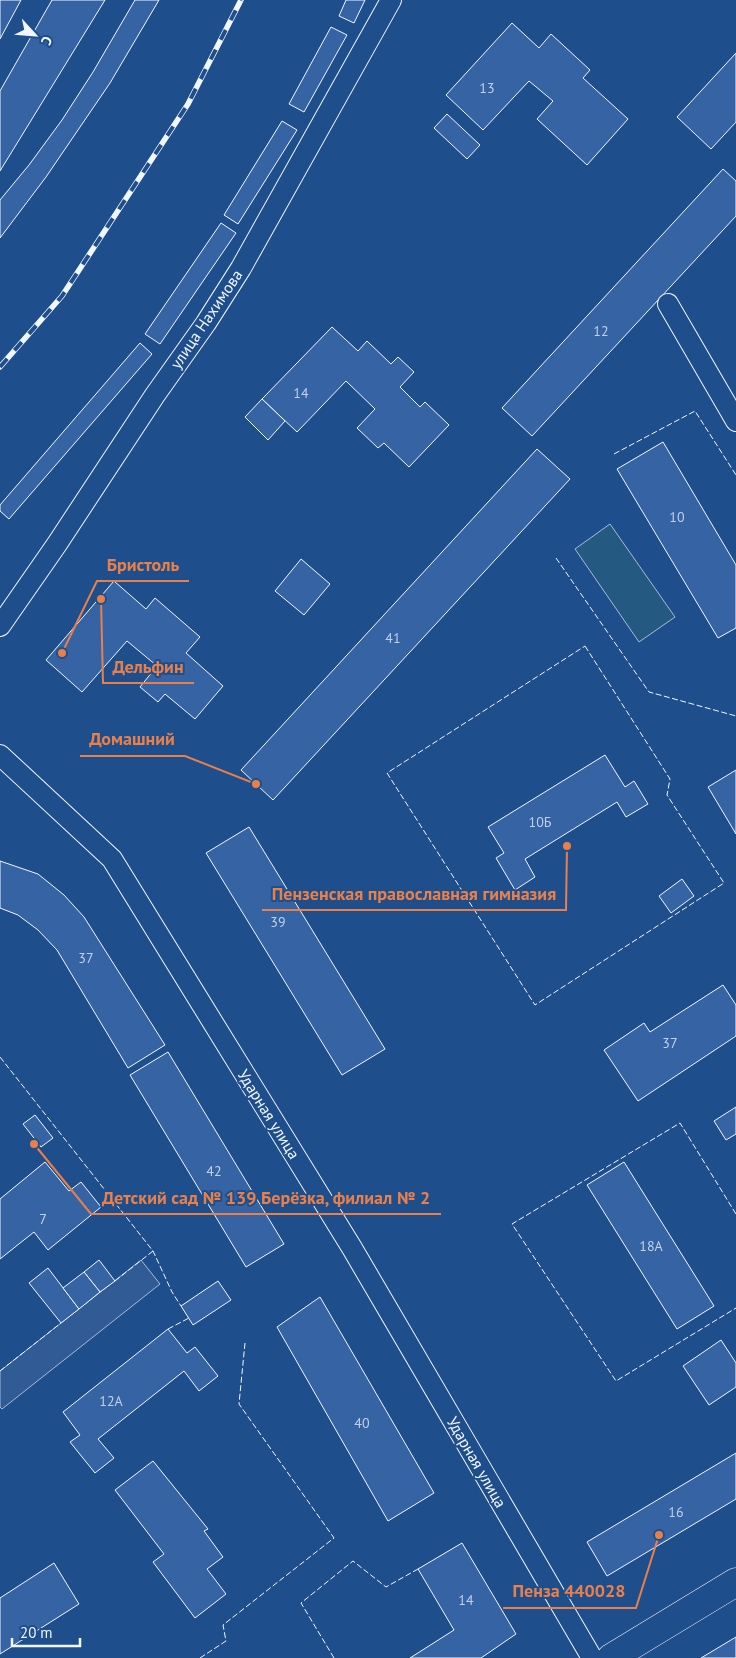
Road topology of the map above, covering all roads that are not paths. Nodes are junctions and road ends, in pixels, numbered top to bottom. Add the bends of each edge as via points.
1 (391, 0) edge
2 (668, 304) dead end
3 (736, 421) edge
4 (0, 626) edge
5 (0, 755) edge
6 (736, 1582) edge
7 (592, 1658) edge
8 (611, 1658) edge

1 - 4 street, улица Нахимова via 241,268
2 - 3 street
5 - 7 street, Ударная улица via 112,859 352,1248
6 - 8 main road

